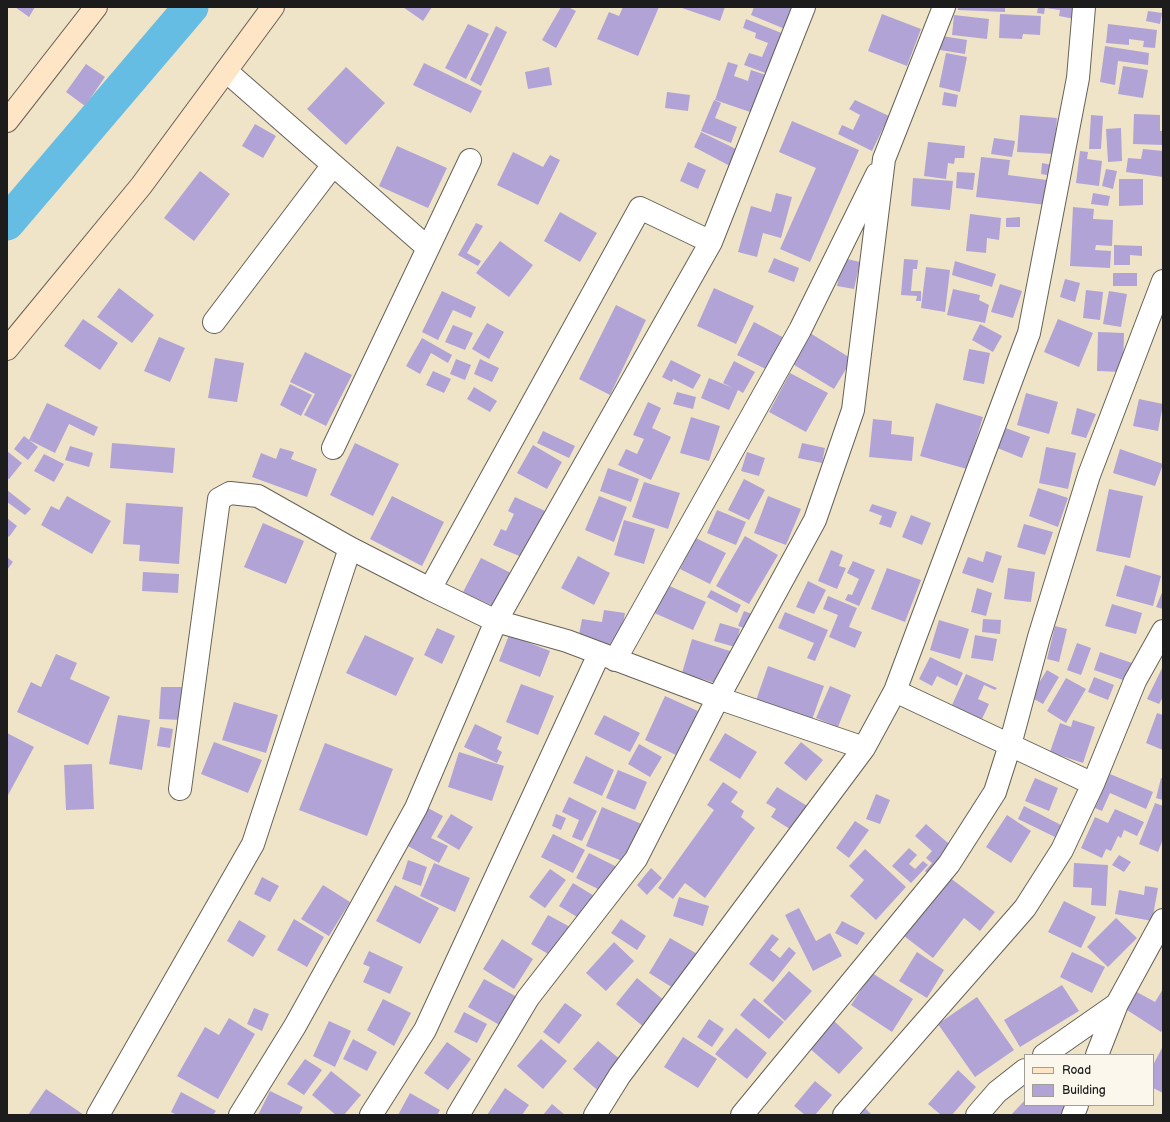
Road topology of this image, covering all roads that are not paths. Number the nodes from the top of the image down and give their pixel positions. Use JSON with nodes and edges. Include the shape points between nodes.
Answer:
{"nodes":[{"id":1,"x":96,"y":7,"type":"edge"},
{"id":2,"x":274,"y":7,"type":"edge"},
{"id":3,"x":804,"y":7,"type":"edge"},
{"id":4,"x":944,"y":7,"type":"edge"},
{"id":5,"x":1084,"y":7,"type":"edge"},
{"id":6,"x":226,"y":71,"type":"junction"},
{"id":7,"x":7,"y":120,"type":"edge"},
{"id":8,"x":884,"y":159,"type":"junction"},
{"id":9,"x":470,"y":160,"type":"dead end"},
{"id":10,"x":333,"y":165,"type":"junction"},
{"id":11,"x":711,"y":242,"type":"junction"},
{"id":12,"x":428,"y":248,"type":"junction"},
{"id":13,"x":1163,"y":281,"type":"edge"},
{"id":14,"x":214,"y":322,"type":"dead end"},
{"id":15,"x":7,"y":349,"type":"edge"},
{"id":16,"x":333,"y":448,"type":"dead end"},
{"id":17,"x":350,"y":548,"type":"junction"},
{"id":18,"x":430,"y":589,"type":"junction"},
{"id":19,"x":496,"y":621,"type":"junction"},
{"id":20,"x":1163,"y":631,"type":"edge"},
{"id":21,"x":607,"y":657,"type":"junction"},
{"id":22,"x":894,"y":691,"type":"junction"},
{"id":23,"x":718,"y":698,"type":"junction"},
{"id":24,"x":1010,"y":745,"type":"junction"},
{"id":25,"x":864,"y":748,"type":"junction"},
{"id":26,"x":1093,"y":784,"type":"junction"},
{"id":27,"x":180,"y":789,"type":"dead end"},
{"id":28,"x":1163,"y":920,"type":"edge"},
{"id":29,"x":1117,"y":1004,"type":"junction"},
{"id":30,"x":1045,"y":1054,"type":"edge"},
{"id":31,"x":1097,"y":1054,"type":"edge"},
{"id":32,"x":1024,"y":1071,"type":"edge"},
{"id":33,"x":98,"y":1115,"type":"edge"},
{"id":34,"x":240,"y":1115,"type":"edge"},
{"id":35,"x":371,"y":1115,"type":"edge"},
{"id":36,"x":458,"y":1115,"type":"edge"},
{"id":37,"x":595,"y":1115,"type":"edge"},
{"id":38,"x":742,"y":1115,"type":"edge"},
{"id":39,"x":844,"y":1115,"type":"edge"},
{"id":40,"x":977,"y":1115,"type":"edge"}],
"edges":[{"from":1,"to":7,"type":"main road"},
{"from":2,"to":6,"type":"main road"},
{"from":3,"to":11,"type":"street"},
{"from":4,"to":8,"type":"street"},
{"from":5,"to":22,"type":"street","via":[[1078,78],[1029,333]]},
{"from":6,"to":10,"type":"street"},
{"from":6,"to":15,"type":"main road","via":[[141,186]]},
{"from":8,"to":21,"type":"street","via":[[800,330]]},
{"from":8,"to":23,"type":"street","via":[[852,410],[815,520]]},
{"from":9,"to":12,"type":"street"},
{"from":10,"to":12,"type":"street"},
{"from":10,"to":14,"type":"street"},
{"from":11,"to":18,"type":"street","via":[[640,208]]},
{"from":11,"to":19,"type":"street"},
{"from":12,"to":16,"type":"street"},
{"from":13,"to":24,"type":"street","via":[[1089,475],[1039,637]]},
{"from":17,"to":18,"type":"street"},
{"from":17,"to":27,"type":"street","via":[[258,496],[230,493],[219,499]]},
{"from":17,"to":33,"type":"street","via":[[253,844]]},
{"from":18,"to":19,"type":"street"},
{"from":19,"to":21,"type":"street"},
{"from":19,"to":34,"type":"street","via":[[416,808],[295,1026]]},
{"from":20,"to":26,"type":"street","via":[[1135,681]]},
{"from":21,"to":23,"type":"street"},
{"from":21,"to":35,"type":"street","via":[[425,1030]]},
{"from":22,"to":24,"type":"street"},
{"from":22,"to":25,"type":"street"},
{"from":23,"to":25,"type":"street"},
{"from":23,"to":36,"type":"street","via":[[636,859],[528,998]]},
{"from":24,"to":26,"type":"street"},
{"from":24,"to":38,"type":"street","via":[[995,792],[949,864]]},
{"from":25,"to":37,"type":"street","via":[[620,1075]]},
{"from":26,"to":39,"type":"street","via":[[1062,850],[1025,908]]},
{"from":28,"to":29,"type":"street"},
{"from":29,"to":30,"type":"street"},
{"from":29,"to":31,"type":"street"},
{"from":32,"to":40,"type":"street","via":[[997,1092]]}]}
